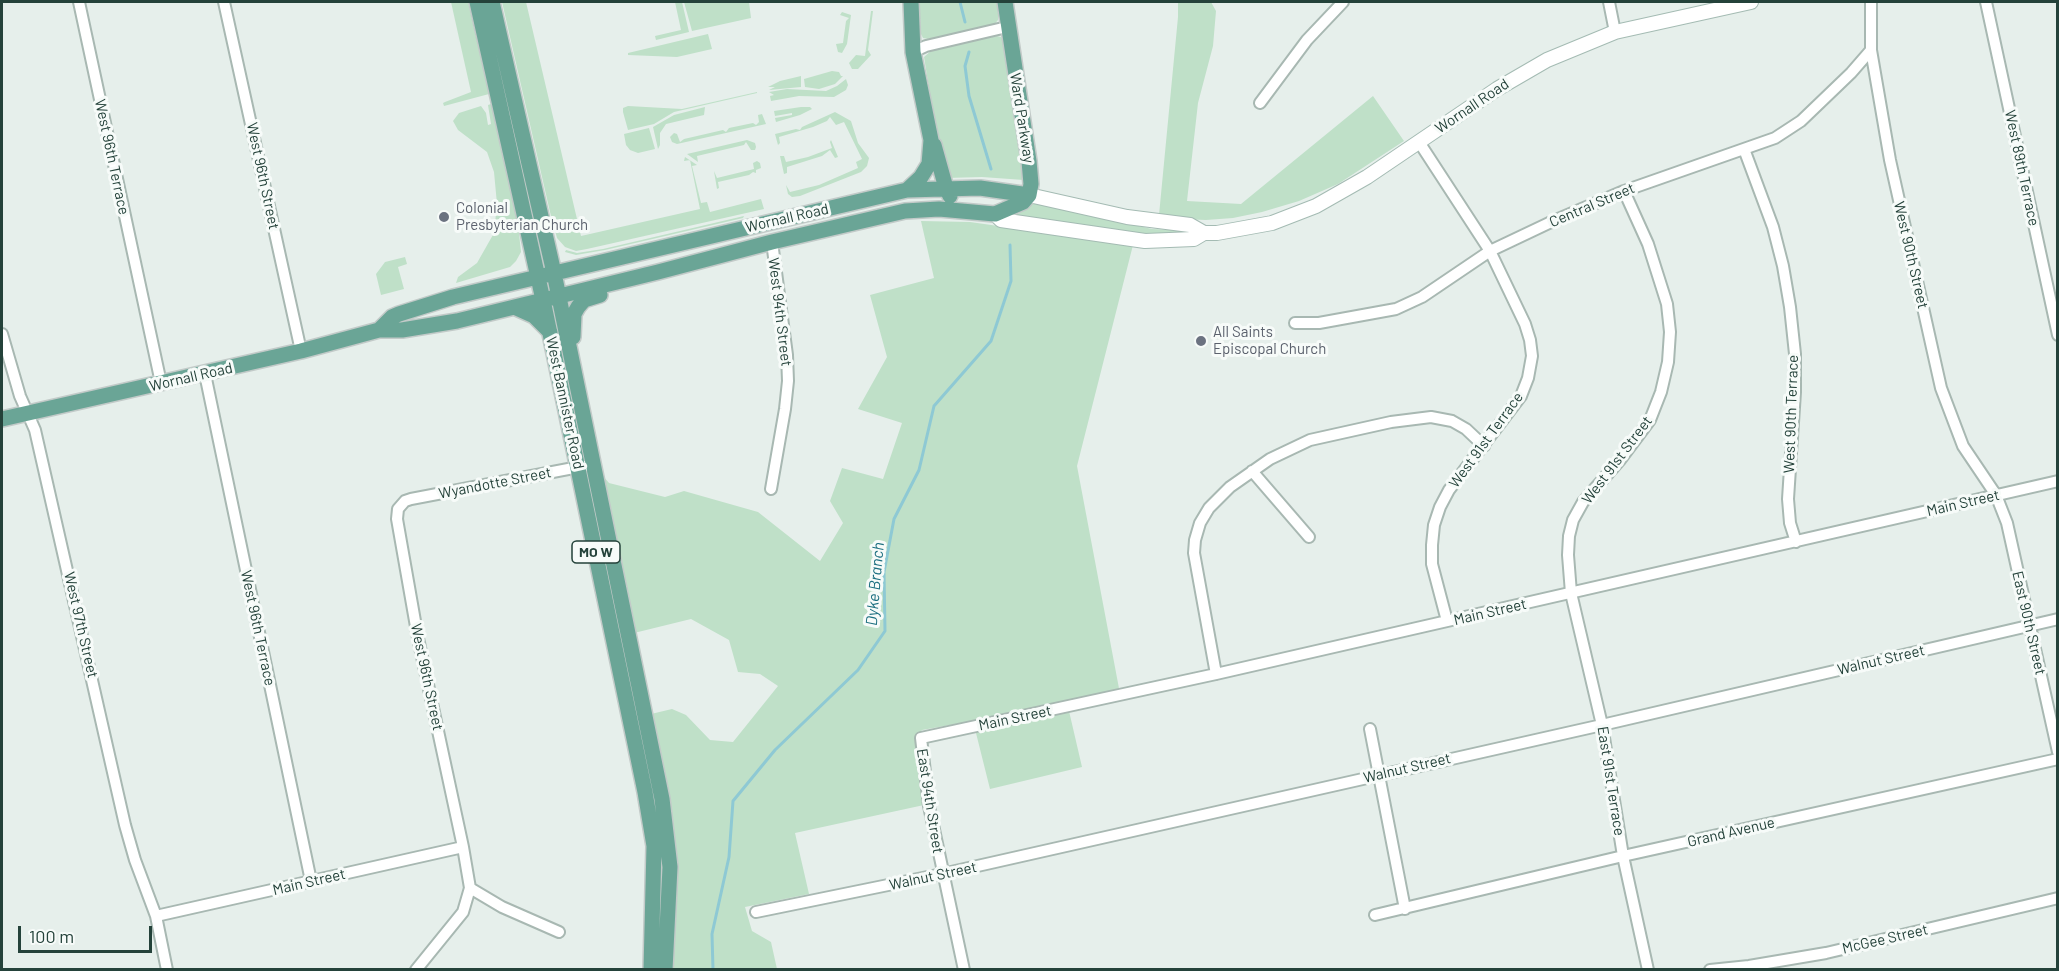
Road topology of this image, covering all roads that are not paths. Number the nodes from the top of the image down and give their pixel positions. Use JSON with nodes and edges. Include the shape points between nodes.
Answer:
{"nodes":[{"id":1,"x":79,"y":2,"type":"edge"},
{"id":2,"x":225,"y":2,"type":"edge"},
{"id":3,"x":477,"y":2,"type":"edge"},
{"id":4,"x":492,"y":2,"type":"edge"},
{"id":5,"x":911,"y":2,"type":"edge"},
{"id":6,"x":1005,"y":2,"type":"edge"},
{"id":7,"x":1343,"y":2,"type":"edge"},
{"id":8,"x":1609,"y":2,"type":"edge"},
{"id":9,"x":1751,"y":2,"type":"edge"},
{"id":10,"x":1871,"y":2,"type":"edge"},
{"id":11,"x":1986,"y":2,"type":"edge"},
{"id":12,"x":1007,"y":27,"type":"junction"},
{"id":13,"x":1615,"y":32,"type":"junction"},
{"id":14,"x":1870,"y":50,"type":"junction"},
{"id":15,"x":913,"y":52,"type":"junction"},
{"id":16,"x":1260,"y":103,"type":"dead end"},
{"id":17,"x":931,"y":140,"type":"junction"},
{"id":18,"x":1419,"y":142,"type":"junction"},
{"id":19,"x":1744,"y":149,"type":"junction"},
{"id":20,"x":946,"y":188,"type":"junction"},
{"id":21,"x":907,"y":190,"type":"junction"},
{"id":22,"x":1624,"y":190,"type":"junction"},
{"id":23,"x":1029,"y":195,"type":"junction"},
{"id":24,"x":962,"y":210,"type":"junction"},
{"id":25,"x":994,"y":214,"type":"junction"},
{"id":26,"x":1204,"y":233,"type":"junction"},
{"id":27,"x":772,"y":242,"type":"junction"},
{"id":28,"x":1490,"y":251,"type":"junction"},
{"id":29,"x":658,"y":272,"type":"junction"},
{"id":30,"x":554,"y":273,"type":"junction"},
{"id":31,"x":538,"y":276,"type":"junction"},
{"id":32,"x":551,"y":298,"type":"junction"},
{"id":33,"x":514,"y":307,"type":"junction"},
{"id":34,"x":1295,"y":323,"type":"dead end"},
{"id":35,"x":379,"y":330,"type":"junction"},
{"id":36,"x":550,"y":332,"type":"junction"},
{"id":37,"x":2,"y":334,"type":"edge"},
{"id":38,"x":2058,"y":335,"type":"edge"},
{"id":39,"x":301,"y":351,"type":"junction"},
{"id":40,"x":574,"y":367,"type":"junction"},
{"id":41,"x":205,"y":374,"type":"junction"},
{"id":42,"x":161,"y":384,"type":"junction"},
{"id":43,"x":27,"y":414,"type":"junction"},
{"id":44,"x":2,"y":418,"type":"edge"},
{"id":45,"x":1484,"y":446,"type":"junction"},
{"id":46,"x":593,"y":464,"type":"junction"},
{"id":47,"x":578,"y":468,"type":"junction"},
{"id":48,"x":1252,"y":471,"type":"junction"},
{"id":49,"x":2058,"y":481,"type":"edge"},
{"id":50,"x":771,"y":489,"type":"dead end"},
{"id":51,"x":1996,"y":495,"type":"junction"},
{"id":52,"x":400,"y":506,"type":"joint"},
{"id":53,"x":1309,"y":537,"type":"dead end"},
{"id":54,"x":1796,"y":542,"type":"junction"},
{"id":55,"x":1571,"y":593,"type":"junction"},
{"id":56,"x":2058,"y":619,"type":"edge"},
{"id":57,"x":1447,"y":621,"type":"junction"},
{"id":58,"x":2030,"y":626,"type":"junction"},
{"id":59,"x":1216,"y":674,"type":"junction"},
{"id":60,"x":1602,"y":725,"type":"junction"},
{"id":61,"x":1370,"y":729,"type":"dead end"},
{"id":62,"x":921,"y":738,"type":"joint"},
{"id":63,"x":2058,"y":752,"type":"edge"},
{"id":64,"x":2058,"y":759,"type":"edge"},
{"id":65,"x":1380,"y":774,"type":"junction"},
{"id":66,"x":463,"y":847,"type":"junction"},
{"id":67,"x":1623,"y":856,"type":"junction"},
{"id":68,"x":942,"y":874,"type":"junction"},
{"id":69,"x":311,"y":881,"type":"junction"},
{"id":70,"x":470,"y":888,"type":"junction"},
{"id":71,"x":2058,"y":898,"type":"edge"},
{"id":72,"x":1405,"y":909,"type":"junction"},
{"id":73,"x":756,"y":912,"type":"dead end"},
{"id":74,"x":1375,"y":915,"type":"dead end"},
{"id":75,"x":156,"y":916,"type":"junction"},
{"id":76,"x":559,"y":932,"type":"dead end"},
{"id":77,"x":168,"y":969,"type":"edge"},
{"id":78,"x":416,"y":969,"type":"edge"},
{"id":79,"x":651,"y":969,"type":"edge"},
{"id":80,"x":665,"y":969,"type":"edge"},
{"id":81,"x":963,"y":969,"type":"edge"},
{"id":82,"x":1648,"y":969,"type":"edge"},
{"id":83,"x":1710,"y":969,"type":"edge"}],
"edges":[{"from":1,"to":42,"type":"street","name":"West 96th Terrace"},
{"from":2,"to":39,"type":"street","name":"West 96th Street"},
{"from":3,"to":31,"type":"main road","name":"West Bannister Road","number":"MO W"},
{"from":4,"to":30,"type":"main road","name":"West Bannister Road","number":"MO W"},
{"from":5,"to":15,"type":"main road"},
{"from":6,"to":12,"type":"main road","name":"Ward Parkway"},
{"from":7,"to":16,"type":"street","via":[[1282,70]]},
{"from":8,"to":13,"type":"street"},
{"from":9,"to":13,"type":"main road","name":"Wornall Road"},
{"from":10,"to":14,"type":"street","name":"West 90th Street"},
{"from":11,"to":38,"type":"street","name":"West 89th Terrace"},
{"from":12,"to":15,"type":"street"},
{"from":12,"to":23,"type":"main road","name":"Ward Parkway","via":[[1029,161]]},
{"from":13,"to":18,"type":"main road","name":"Wornall Road","via":[[1529,69]]},
{"from":14,"to":19,"type":"street","name":"Central Street","via":[[1801,121],[1774,138]]},
{"from":14,"to":51,"type":"street","name":"West 90th Street","via":[[1890,160],[1941,388],[1963,446]]},
{"from":15,"to":17,"type":"main road"},
{"from":17,"to":20,"type":"main road","via":[[937,149]]},
{"from":17,"to":21,"type":"main road","via":[[929,164]]},
{"from":18,"to":26,"type":"main road","name":"Wornall Road","via":[[1358,183],[1295,215],[1272,223]]},
{"from":18,"to":28,"type":"street","name":"West 91st Terrace"},
{"from":19,"to":22,"type":"street","name":"Central Street"},
{"from":19,"to":54,"type":"street","name":"West 90th Terrace","via":[[1773,227],[1790,307],[1795,392],[1788,499]]},
{"from":20,"to":21,"type":"main road","name":"Wornall Road"},
{"from":20,"to":23,"type":"main road","name":"Wornall Road"},
{"from":20,"to":24,"type":"main road"},
{"from":21,"to":30,"type":"main road","name":"Wornall Road"},
{"from":22,"to":28,"type":"street","name":"Central Street"},
{"from":22,"to":55,"type":"street","name":"West 91st Street","via":[[1648,244],[1667,304],[1668,362],[1650,420],[1583,502],[1573,520],[1568,555]]},
{"from":23,"to":25,"type":"main road","via":[[1023,202]]},
{"from":23,"to":26,"type":"main road","name":"Wornall Road","via":[[1127,217],[1190,225]]},
{"from":24,"to":25,"type":"main road","name":"Wornall Road"},
{"from":24,"to":27,"type":"main road","name":"Wornall Road","via":[[922,208]]},
{"from":25,"to":26,"type":"main road","name":"Wornall Road","via":[[1000,220],[1145,241],[1194,239]]},
{"from":27,"to":29,"type":"main road","name":"Wornall Road"},
{"from":27,"to":50,"type":"street","name":"West 94th Street","via":[[788,381]]},
{"from":28,"to":34,"type":"street","name":"Central Street","via":[[1422,297],[1396,309],[1319,323]]},
{"from":28,"to":45,"type":"street","name":"West 91st Terrace","via":[[1525,324],[1532,356],[1521,396]]},
{"from":29,"to":32,"type":"main road","name":"Wornall Road"},
{"from":29,"to":40,"type":"main road","via":[[645,282],[584,300],[574,314]]},
{"from":30,"to":31,"type":"main road","name":"Wornall Road"},
{"from":30,"to":32,"type":"main road","name":"West Bannister Road","number":"MO W"},
{"from":31,"to":32,"type":"main road","name":"West Bannister Road","number":"MO W"},
{"from":31,"to":35,"type":"main road","name":"Wornall Road","via":[[399,314]]},
{"from":32,"to":33,"type":"main road","name":"Wornall Road"},
{"from":32,"to":36,"type":"main road","name":"West Bannister Road","number":"MO W"},
{"from":32,"to":40,"type":"main road","name":"West Bannister Road","number":"MO W"},
{"from":33,"to":35,"type":"main road","name":"Wornall Road","via":[[449,322]]},
{"from":33,"to":36,"type":"main road","via":[[534,316]]},
{"from":35,"to":39,"type":"main road","name":"Wornall Road"},
{"from":36,"to":47,"type":"main road","name":"West Bannister Road","number":"MO W"},
{"from":37,"to":43,"type":"street","name":"West 97th Street"},
{"from":39,"to":41,"type":"main road","name":"Wornall Road"},
{"from":40,"to":46,"type":"main road","name":"West Bannister Road","number":"MO W"},
{"from":41,"to":42,"type":"main road","name":"Wornall Road"},
{"from":41,"to":69,"type":"street","name":"West 96th Terrace"},
{"from":42,"to":43,"type":"main road","name":"Wornall Road"},
{"from":43,"to":44,"type":"main road","name":"Wornall Road"},
{"from":43,"to":75,"type":"street","name":"West 97th Street","via":[[35,430],[125,825]]},
{"from":45,"to":48,"type":"street","via":[[1452,421],[1431,417],[1310,440]]},
{"from":45,"to":57,"type":"street","name":"West 91st Terrace","via":[[1449,490],[1434,525],[1432,564]]},
{"from":46,"to":47,"type":"street","name":"Wyandotte Street"},
{"from":46,"to":80,"type":"main road","name":"West Bannister Road","number":"MO W","via":[[662,799],[670,867]]},
{"from":47,"to":52,"type":"street","name":"Wyandotte Street","via":[[411,499]]},
{"from":47,"to":79,"type":"main road","name":"West Bannister Road","number":"MO W","via":[[654,846]]},
{"from":48,"to":53,"type":"street"},
{"from":48,"to":59,"type":"street","via":[[1209,508],[1200,523],[1195,546]]},
{"from":49,"to":51,"type":"street","name":"Main Street"},
{"from":51,"to":54,"type":"street","name":"Main Street"},
{"from":51,"to":58,"type":"street","name":"East 90th Street","via":[[2007,523]]},
{"from":52,"to":66,"type":"street","name":"West 96th Street","via":[[397,519],[418,638]]},
{"from":54,"to":55,"type":"street","name":"Main Street"},
{"from":55,"to":57,"type":"street","name":"Main Street"},
{"from":55,"to":60,"type":"street","name":"East 91st Terrace"},
{"from":56,"to":58,"type":"street","name":"Walnut Street"},
{"from":57,"to":59,"type":"street","name":"Main Street"},
{"from":58,"to":60,"type":"street","name":"Walnut Street"},
{"from":58,"to":63,"type":"street","name":"East 90th Street"},
{"from":59,"to":62,"type":"street","name":"Main Street"},
{"from":60,"to":65,"type":"street","name":"Walnut Street"},
{"from":60,"to":67,"type":"street","name":"East 91st Terrace"},
{"from":61,"to":65,"type":"street"},
{"from":62,"to":68,"type":"street","name":"East 94th Street"},
{"from":64,"to":67,"type":"street","name":"Grand Avenue"},
{"from":65,"to":68,"type":"street","name":"Walnut Street"},
{"from":65,"to":72,"type":"street"},
{"from":66,"to":69,"type":"street","name":"Main Street"},
{"from":66,"to":70,"type":"street","name":"West 96th Street"},
{"from":67,"to":72,"type":"street","name":"Grand Avenue"},
{"from":67,"to":82,"type":"street","name":"East 91st Terrace"},
{"from":68,"to":73,"type":"street","name":"Walnut Street"},
{"from":68,"to":81,"type":"street","name":"East 94th Street"},
{"from":69,"to":75,"type":"street","name":"Main Street"},
{"from":70,"to":76,"type":"street"},
{"from":70,"to":78,"type":"street","via":[[463,912]]},
{"from":71,"to":83,"type":"street","name":"McGee Street","via":[[1826,953]]},
{"from":72,"to":74,"type":"street","name":"Grand Avenue"},
{"from":75,"to":77,"type":"street","name":"West 97th Street"}]}
